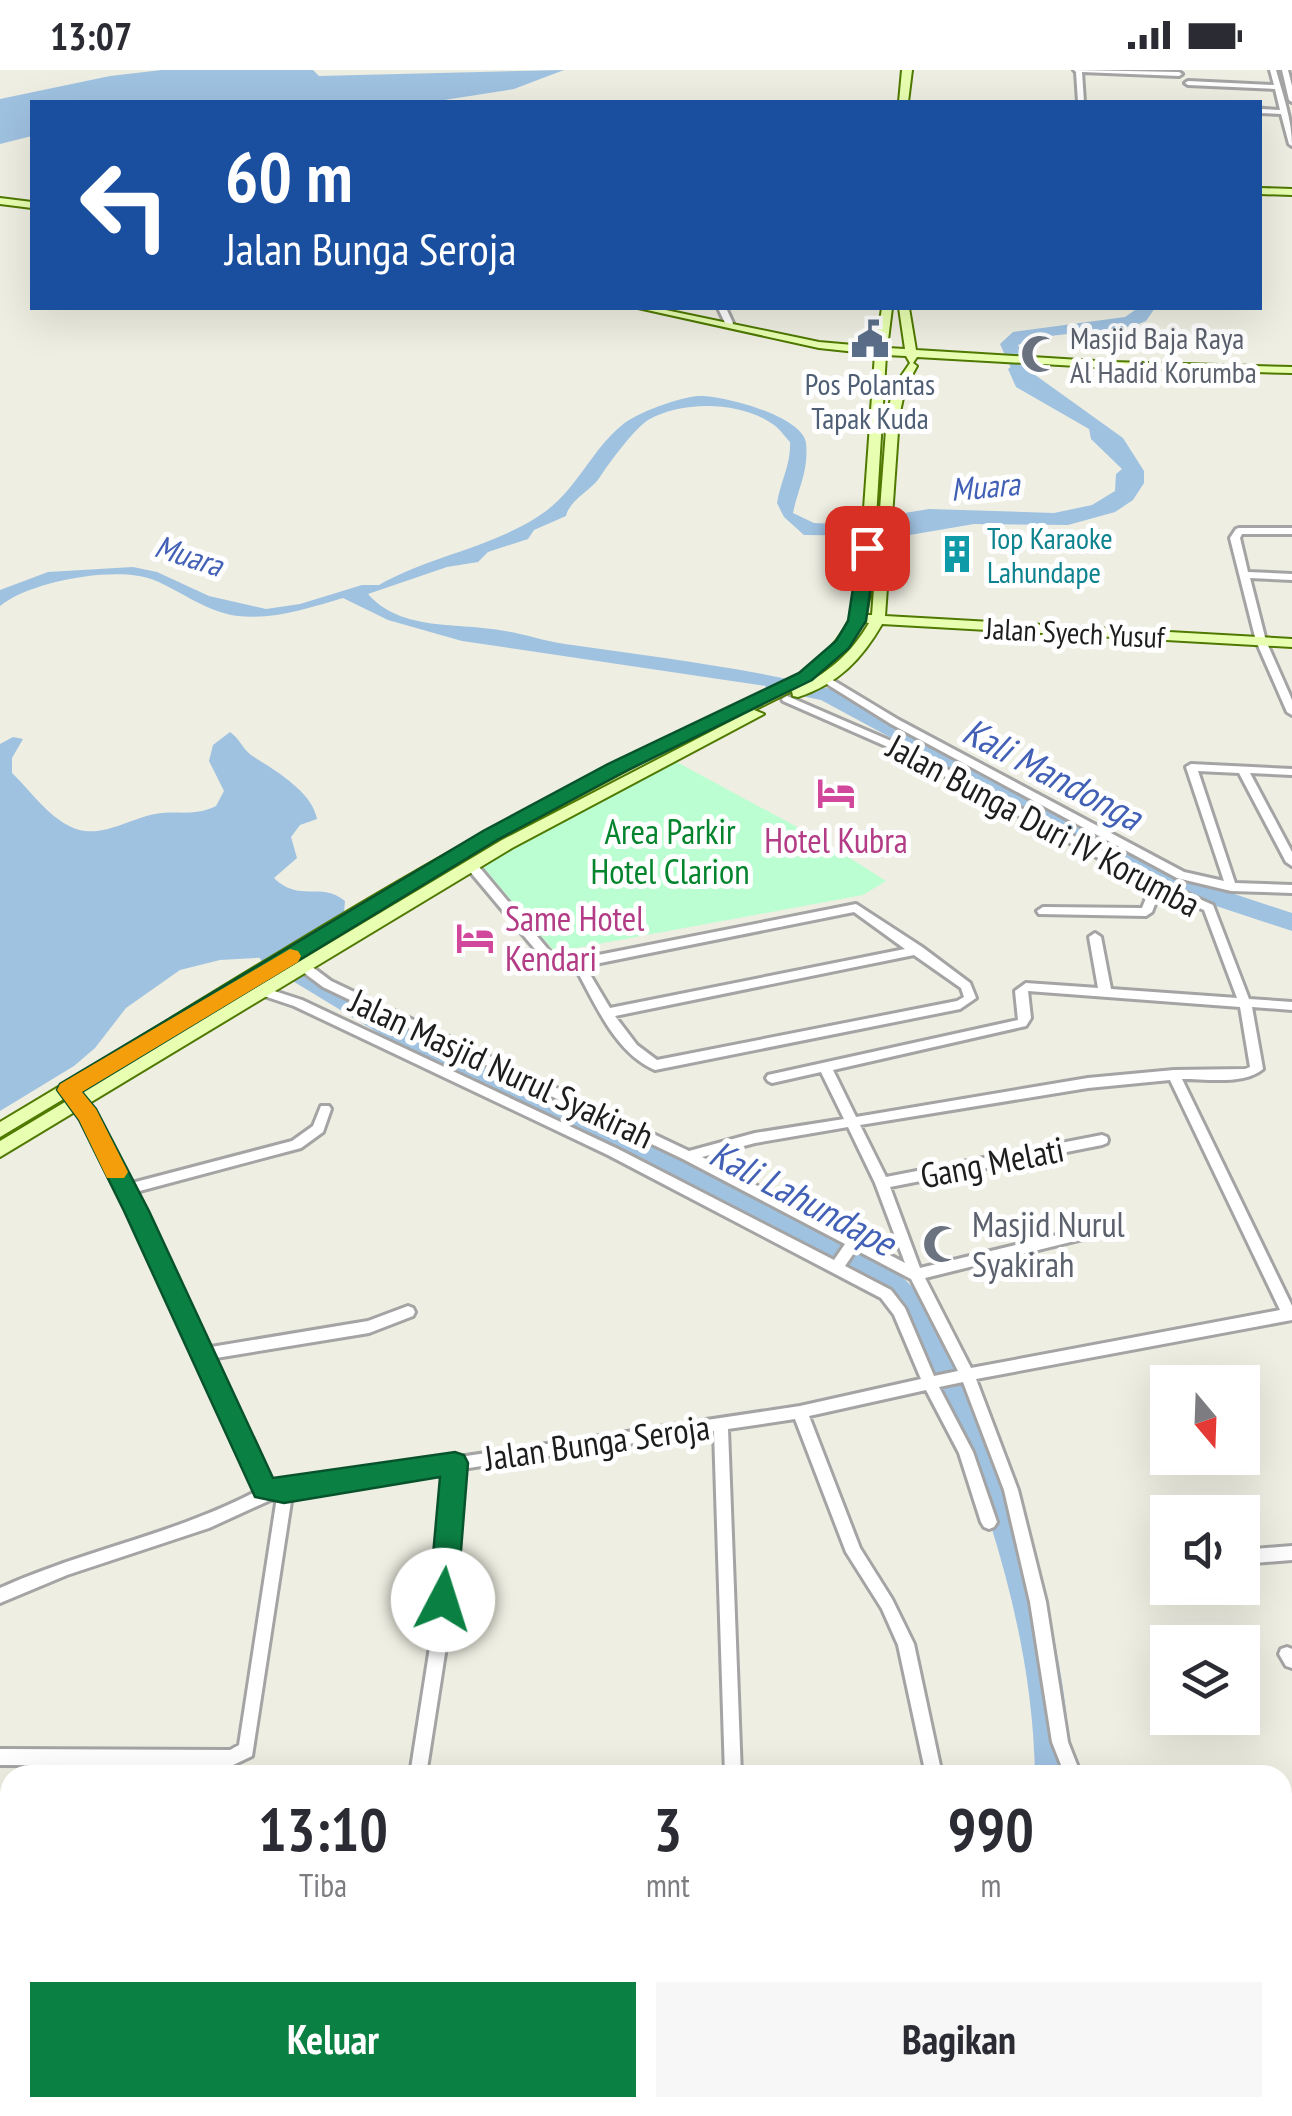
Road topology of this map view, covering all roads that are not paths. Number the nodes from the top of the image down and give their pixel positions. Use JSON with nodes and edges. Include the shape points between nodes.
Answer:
{"nodes":[{"id":1,"x":907,"y":70,"type":"edge"},
{"id":2,"x":918,"y":70,"type":"edge"},
{"id":3,"x":1078,"y":70,"type":"edge"},
{"id":4,"x":1273,"y":70,"type":"edge"},
{"id":5,"x":1285,"y":70,"type":"edge"},
{"id":6,"x":1136,"y":71,"type":"edge"},
{"id":7,"x":1179,"y":72,"type":"edge"},
{"id":8,"x":1278,"y":87,"type":"junction"},
{"id":9,"x":904,"y":100,"type":"edge"},
{"id":10,"x":916,"y":100,"type":"edge"},
{"id":11,"x":1081,"y":100,"type":"edge"},
{"id":12,"x":1292,"y":100,"type":"edge"},
{"id":13,"x":1262,"y":111,"type":"edge"},
{"id":14,"x":1288,"y":114,"type":"edge"},
{"id":15,"x":1292,"y":144,"type":"edge"},
{"id":16,"x":1262,"y":189,"type":"edge"},
{"id":17,"x":1292,"y":190,"type":"edge"},
{"id":18,"x":0,"y":201,"type":"edge"},
{"id":19,"x":30,"y":205,"type":"edge"},
{"id":20,"x":654,"y":310,"type":"edge"},
{"id":21,"x":723,"y":310,"type":"edge"},
{"id":22,"x":886,"y":310,"type":"edge"},
{"id":23,"x":904,"y":310,"type":"edge"},
{"id":24,"x":729,"y":323,"type":"junction"},
{"id":25,"x":879,"y":353,"type":"junction"},
{"id":26,"x":910,"y":355,"type":"junction"},
{"id":27,"x":1292,"y":370,"type":"edge"},
{"id":28,"x":1292,"y":531,"type":"edge"},
{"id":29,"x":1243,"y":575,"type":"junction"},
{"id":30,"x":1292,"y":577,"type":"edge"},
{"id":31,"x":858,"y":618,"type":"junction"},
{"id":32,"x":878,"y":620,"type":"junction"},
{"id":33,"x":1262,"y":641,"type":"junction"},
{"id":34,"x":1292,"y":643,"type":"edge"},
{"id":35,"x":825,"y":680,"type":"junction"},
{"id":36,"x":783,"y":697,"type":"junction"},
{"id":37,"x":1292,"y":712,"type":"edge"},
{"id":38,"x":1244,"y":772,"type":"junction"},
{"id":39,"x":1292,"y":772,"type":"edge"},
{"id":40,"x":1292,"y":862,"type":"edge"},
{"id":41,"x":470,"y":865,"type":"junction"},
{"id":42,"x":1157,"y":885,"type":"junction"},
{"id":43,"x":1231,"y":887,"type":"junction"},
{"id":44,"x":1292,"y":890,"type":"edge"},
{"id":45,"x":1044,"y":910,"type":"dead end"},
{"id":46,"x":1095,"y":937,"type":"dead end"},
{"id":47,"x":918,"y":950,"type":"junction"},
{"id":48,"x":578,"y":963,"type":"junction"},
{"id":49,"x":297,"y":964,"type":"junction"},
{"id":50,"x":265,"y":984,"type":"junction"},
{"id":51,"x":1105,"y":991,"type":"junction"},
{"id":52,"x":1245,"y":1003,"type":"junction"},
{"id":53,"x":1292,"y":1006,"type":"edge"},
{"id":54,"x":607,"y":1013,"type":"junction"},
{"id":55,"x":826,"y":1068,"type":"junction"},
{"id":56,"x":1174,"y":1075,"type":"junction"},
{"id":57,"x":772,"y":1078,"type":"dead end"},
{"id":58,"x":74,"y":1096,"type":"junction"},
{"id":59,"x":324,"y":1109,"type":"dead end"},
{"id":60,"x":852,"y":1122,"type":"junction"},
{"id":61,"x":0,"y":1130,"type":"edge"},
{"id":62,"x":1102,"y":1140,"type":"dead end"},
{"id":63,"x":0,"y":1150,"type":"edge"},
{"id":64,"x":688,"y":1156,"type":"junction"},
{"id":65,"x":882,"y":1183,"type":"junction"},
{"id":66,"x":124,"y":1190,"type":"junction"},
{"id":67,"x":1112,"y":1227,"type":"dead end"},
{"id":68,"x":852,"y":1246,"type":"junction"},
{"id":69,"x":908,"y":1254,"type":"junction"},
{"id":70,"x":894,"y":1265,"type":"junction"},
{"id":71,"x":836,"y":1268,"type":"junction"},
{"id":72,"x":916,"y":1275,"type":"junction"},
{"id":73,"x":408,"y":1312,"type":"dead end"},
{"id":74,"x":1291,"y":1314,"type":"edge"},
{"id":75,"x":200,"y":1354,"type":"junction"},
{"id":76,"x":965,"y":1376,"type":"junction"},
{"id":77,"x":934,"y":1384,"type":"junction"},
{"id":78,"x":800,"y":1412,"type":"junction"},
{"id":79,"x":721,"y":1424,"type":"junction"},
{"id":80,"x":455,"y":1463,"type":"junction"},
{"id":81,"x":277,"y":1492,"type":"junction"},
{"id":82,"x":989,"y":1522,"type":"dead end"},
{"id":83,"x":1292,"y":1553,"type":"edge"},
{"id":84,"x":1260,"y":1556,"type":"edge"},
{"id":85,"x":0,"y":1596,"type":"edge"},
{"id":86,"x":0,"y":1757,"type":"edge"},
{"id":87,"x":420,"y":1765,"type":"edge"},
{"id":88,"x":733,"y":1765,"type":"edge"},
{"id":89,"x":932,"y":1765,"type":"edge"},
{"id":90,"x":1070,"y":1765,"type":"edge"}],
"edges":[{"from":1,"to":9,"type":"main road"},
{"from":2,"to":10,"type":"main road"},
{"from":3,"to":6,"type":"street"},
{"from":3,"to":11,"type":"street"},
{"from":4,"to":8,"type":"street"},
{"from":5,"to":12,"type":"street"},
{"from":6,"to":7,"type":"street"},
{"from":7,"to":8,"type":"street","via":[[1189,86]]},
{"from":8,"to":14,"type":"street"},
{"from":13,"to":14,"type":"street"},
{"from":14,"to":15,"type":"street"},
{"from":16,"to":17,"type":"main road"},
{"from":18,"to":19,"type":"main road"},
{"from":20,"to":24,"type":"main road"},
{"from":21,"to":24,"type":"street"},
{"from":22,"to":25,"type":"main road"},
{"from":23,"to":26,"type":"main road"},
{"from":24,"to":25,"type":"main road"},
{"from":25,"to":26,"type":"main road"},
{"from":25,"to":26,"type":"main road"},
{"from":25,"to":31,"type":"main road"},
{"from":26,"to":27,"type":"main road"},
{"from":26,"to":32,"type":"main road","via":[[898,388]]},
{"from":28,"to":29,"type":"street","via":[[1235,532]]},
{"from":29,"to":30,"type":"street"},
{"from":29,"to":33,"type":"street"},
{"from":31,"to":32,"type":"main road","name":"Jalan Syech Yusuf"},
{"from":31,"to":36,"type":"main road","via":[[843,644]]},
{"from":32,"to":33,"type":"main road","name":"Jalan Syech Yusuf"},
{"from":32,"to":35,"type":"main road","via":[[859,652]]},
{"from":33,"to":34,"type":"main road","name":"Jalan Syech Yusuf"},
{"from":33,"to":37,"type":"street"},
{"from":35,"to":36,"type":"main road"},
{"from":35,"to":43,"type":"street","via":[[1156,862],[1190,879]]},
{"from":36,"to":41,"type":"main road"},
{"from":36,"to":42,"type":"street","name":"Jalan Bunga Duri IV Korumba","via":[[902,749]]},
{"from":36,"to":49,"type":"main road","via":[[546,805]]},
{"from":38,"to":39,"type":"street"},
{"from":38,"to":40,"type":"street"},
{"from":38,"to":43,"type":"street","via":[[1192,767]]},
{"from":41,"to":48,"type":"street","via":[[550,963]]},
{"from":41,"to":49,"type":"main road"},
{"from":42,"to":45,"type":"street","via":[[1146,912]]},
{"from":42,"to":52,"type":"street","name":"Jalan Bunga Duri IV Korumba","via":[[1213,912]]},
{"from":43,"to":44,"type":"street"},
{"from":46,"to":51,"type":"street"},
{"from":47,"to":48,"type":"street","via":[[852,908]]},
{"from":47,"to":54,"type":"street"},
{"from":47,"to":54,"type":"street","via":[[966,986],[969,1000],[655,1064]]},
{"from":48,"to":54,"type":"street"},
{"from":49,"to":50,"type":"main road"},
{"from":49,"to":64,"type":"street","name":"Jalan Masjid Nurul Syakirah"},
{"from":50,"to":58,"type":"main road"},
{"from":50,"to":71,"type":"street"},
{"from":51,"to":52,"type":"street"},
{"from":51,"to":55,"type":"street","via":[[1024,987],[1022,1023]]},
{"from":52,"to":53,"type":"street"},
{"from":52,"to":56,"type":"street","name":"Jalan Bunga Duri IV Korumba","via":[[1256,1072]]},
{"from":55,"to":57,"type":"street"},
{"from":55,"to":60,"type":"street"},
{"from":56,"to":60,"type":"street"},
{"from":56,"to":74,"type":"street"},
{"from":58,"to":61,"type":"main road"},
{"from":58,"to":63,"type":"main road"},
{"from":58,"to":66,"type":"street"},
{"from":59,"to":66,"type":"street","via":[[319,1130],[279,1152]]},
{"from":60,"to":64,"type":"street"},
{"from":60,"to":65,"type":"street"},
{"from":62,"to":65,"type":"street","name":"Gang Melati"},
{"from":64,"to":68,"type":"street","name":"Jalan Masjid Nurul Syakirah"},
{"from":65,"to":69,"type":"street"},
{"from":66,"to":75,"type":"street"},
{"from":67,"to":72,"type":"street"},
{"from":68,"to":70,"type":"street","name":"Jalan Masjid Nurul Syakirah"},
{"from":68,"to":71,"type":"street"},
{"from":69,"to":70,"type":"street"},
{"from":69,"to":72,"type":"street"},
{"from":70,"to":72,"type":"street","name":"Jalan Masjid Nurul Syakirah"},
{"from":71,"to":77,"type":"street","via":[[892,1300]]},
{"from":72,"to":76,"type":"street"},
{"from":73,"to":75,"type":"street","via":[[369,1326]]},
{"from":74,"to":76,"type":"street","name":"Jalan Bunga Seroja"},
{"from":75,"to":81,"type":"street","via":[[261,1485]]},
{"from":76,"to":77,"type":"street","name":"Jalan Bunga Seroja"},
{"from":76,"to":90,"type":"street","via":[[1011,1490]]},
{"from":77,"to":78,"type":"street","name":"Jalan Bunga Seroja"},
{"from":77,"to":82,"type":"street"},
{"from":78,"to":79,"type":"street","name":"Jalan Bunga Seroja"},
{"from":78,"to":89,"type":"street","via":[[854,1552],[906,1644]]},
{"from":79,"to":80,"type":"street","name":"Jalan Bunga Seroja"},
{"from":79,"to":88,"type":"street"},
{"from":80,"to":81,"type":"street","name":"Jalan Bunga Seroja"},
{"from":80,"to":87,"type":"street","via":[[440,1634]]},
{"from":81,"to":85,"type":"street","via":[[229,1516],[57,1570]]},
{"from":81,"to":86,"type":"street","via":[[273,1590],[246,1750],[230,1758]]},
{"from":83,"to":84,"type":"street"}]}
